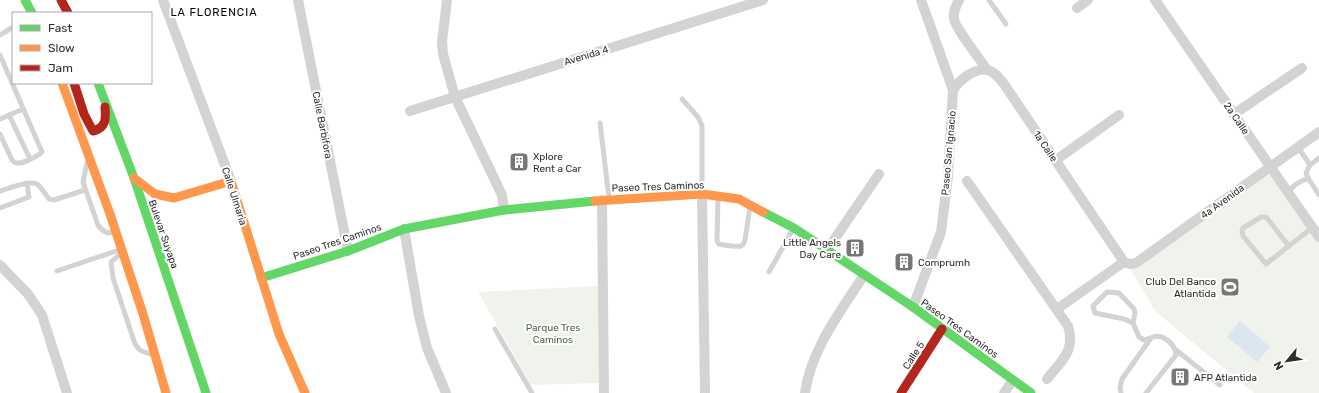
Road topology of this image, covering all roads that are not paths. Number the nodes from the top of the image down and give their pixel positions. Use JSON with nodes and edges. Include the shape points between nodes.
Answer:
{"nodes":[{"id":1,"x":25,"y":0,"type":"edge"},
{"id":2,"x":61,"y":0,"type":"edge"},
{"id":3,"x":163,"y":0,"type":"edge"},
{"id":4,"x":298,"y":0,"type":"edge"},
{"id":5,"x":448,"y":0,"type":"edge"},
{"id":6,"x":763,"y":0,"type":"edge"},
{"id":7,"x":922,"y":0,"type":"edge"},
{"id":8,"x":959,"y":0,"type":"edge"},
{"id":9,"x":989,"y":0,"type":"edge"},
{"id":10,"x":1088,"y":0,"type":"edge"},
{"id":11,"x":1158,"y":1,"type":"edge"},
{"id":12,"x":1077,"y":8,"type":"dead end"},
{"id":13,"x":31,"y":12,"type":"edge"},
{"id":14,"x":67,"y":12,"type":"edge"},
{"id":15,"x":1006,"y":24,"type":"dead end"},
{"id":16,"x":12,"y":28,"type":"edge"},
{"id":17,"x":0,"y":35,"type":"edge"},
{"id":18,"x":0,"y":55,"type":"edge"},
{"id":19,"x":1302,"y":68,"type":"dead end"},
{"id":20,"x":988,"y":70,"type":"junction"},
{"id":21,"x":12,"y":83,"type":"edge"},
{"id":22,"x":12,"y":84,"type":"edge"},
{"id":23,"x":62,"y":84,"type":"edge"},
{"id":24,"x":74,"y":84,"type":"edge"},
{"id":25,"x":98,"y":84,"type":"edge"},
{"id":26,"x":953,"y":90,"type":"junction"},
{"id":27,"x":455,"y":97,"type":"junction"},
{"id":28,"x":104,"y":98,"type":"junction"},
{"id":29,"x":682,"y":99,"type":"dead end"},
{"id":30,"x":23,"y":109,"type":"junction"},
{"id":31,"x":410,"y":111,"type":"dead end"},
{"id":32,"x":1234,"y":114,"type":"junction"},
{"id":33,"x":9,"y":115,"type":"junction"},
{"id":34,"x":1119,"y":115,"type":"dead end"},
{"id":35,"x":0,"y":119,"type":"edge"},
{"id":36,"x":600,"y":123,"type":"dead end"},
{"id":37,"x":1319,"y":132,"type":"edge"},
{"id":38,"x":0,"y":134,"type":"edge"},
{"id":39,"x":1298,"y":146,"type":"junction"},
{"id":40,"x":88,"y":152,"type":"junction"},
{"id":41,"x":1319,"y":158,"type":"edge"},
{"id":42,"x":30,"y":159,"type":"junction"},
{"id":43,"x":1056,"y":160,"type":"junction"},
{"id":44,"x":1310,"y":165,"type":"junction"},
{"id":45,"x":129,"y":166,"type":"junction"},
{"id":46,"x":1270,"y":166,"type":"junction"},
{"id":47,"x":880,"y":174,"type":"dead end"},
{"id":48,"x":134,"y":178,"type":"junction"},
{"id":49,"x":1308,"y":178,"type":"junction"},
{"id":50,"x":231,"y":181,"type":"junction"},
{"id":51,"x":967,"y":181,"type":"dead end"},
{"id":52,"x":27,"y":183,"type":"junction"},
{"id":53,"x":85,"y":190,"type":"junction"},
{"id":54,"x":0,"y":191,"type":"edge"},
{"id":55,"x":1288,"y":192,"type":"junction"},
{"id":56,"x":702,"y":194,"type":"junction"},
{"id":57,"x":1319,"y":195,"type":"edge"},
{"id":58,"x":718,"y":196,"type":"junction"},
{"id":59,"x":606,"y":200,"type":"junction"},
{"id":60,"x":750,"y":205,"type":"junction"},
{"id":61,"x":0,"y":208,"type":"edge"},
{"id":62,"x":504,"y":210,"type":"junction"},
{"id":63,"x":1313,"y":227,"type":"junction"},
{"id":64,"x":794,"y":228,"type":"junction"},
{"id":65,"x":404,"y":229,"type":"junction"},
{"id":66,"x":116,"y":233,"type":"junction"},
{"id":67,"x":1319,"y":237,"type":"edge"},
{"id":68,"x":1288,"y":245,"type":"junction"},
{"id":69,"x":827,"y":250,"type":"junction"},
{"id":70,"x":122,"y":251,"type":"junction"},
{"id":71,"x":348,"y":251,"type":"junction"},
{"id":72,"x":1124,"y":262,"type":"junction"},
{"id":73,"x":0,"y":265,"type":"edge"},
{"id":74,"x":57,"y":271,"type":"dead end"},
{"id":75,"x":769,"y":272,"type":"dead end"},
{"id":76,"x":864,"y":275,"type":"junction"},
{"id":77,"x":261,"y":278,"type":"junction"},
{"id":78,"x":913,"y":307,"type":"junction"},
{"id":79,"x":1057,"y":309,"type":"junction"},
{"id":80,"x":1133,"y":324,"type":"junction"},
{"id":81,"x":495,"y":329,"type":"dead end"},
{"id":82,"x":942,"y":329,"type":"junction"},
{"id":83,"x":1151,"y":338,"type":"junction"},
{"id":84,"x":1176,"y":350,"type":"junction"},
{"id":85,"x":154,"y":354,"type":"junction"},
{"id":86,"x":196,"y":362,"type":"junction"},
{"id":87,"x":158,"y":367,"type":"junction"},
{"id":88,"x":1047,"y":379,"type":"dead end"},
{"id":89,"x":1013,"y":380,"type":"junction"},
{"id":90,"x":1220,"y":385,"type":"dead end"},
{"id":91,"x":67,"y":393,"type":"edge"},
{"id":92,"x":157,"y":393,"type":"edge"},
{"id":93,"x":166,"y":393,"type":"edge"},
{"id":94,"x":202,"y":393,"type":"edge"},
{"id":95,"x":206,"y":393,"type":"edge"},
{"id":96,"x":305,"y":393,"type":"edge"},
{"id":97,"x":446,"y":393,"type":"edge"},
{"id":98,"x":532,"y":393,"type":"edge"},
{"id":99,"x":604,"y":393,"type":"edge"},
{"id":100,"x":705,"y":393,"type":"edge"},
{"id":101,"x":805,"y":393,"type":"edge"},
{"id":102,"x":901,"y":393,"type":"edge"},
{"id":103,"x":1004,"y":393,"type":"edge"},
{"id":104,"x":1031,"y":393,"type":"edge"},
{"id":105,"x":1121,"y":393,"type":"edge"},
{"id":106,"x":1146,"y":393,"type":"edge"}],
"edges":[{"from":1,"to":13,"type":"street"},
{"from":2,"to":14,"type":"street"},
{"from":3,"to":50,"type":"street","name":"Calle Ulmaria"},
{"from":4,"to":71,"type":"street","name":"Calle Barbifora"},
{"from":5,"to":27,"type":"street","via":[[442,42]]},
{"from":6,"to":27,"type":"street","name":"Avenida 4"},
{"from":7,"to":26,"type":"street","name":"Paseo San Ignacio"},
{"from":8,"to":20,"type":"street","name":"1a Calle","via":[[953,19]]},
{"from":9,"to":15,"type":"lane"},
{"from":10,"to":12,"type":"street"},
{"from":11,"to":32,"type":"street","name":"2a Calle"},
{"from":16,"to":17,"type":"lane"},
{"from":18,"to":21,"type":"lane"},
{"from":19,"to":32,"type":"street"},
{"from":20,"to":26,"type":"street","via":[[967,75]]},
{"from":20,"to":43,"type":"street","name":"1a Calle","via":[[1004,84]]},
{"from":22,"to":30,"type":"lane"},
{"from":23,"to":40,"type":"street"},
{"from":24,"to":28,"type":"street","via":[[82,110],[93,131],[99,130],[106,121]]},
{"from":25,"to":28,"type":"street","name":"Bulevar Suyapa"},
{"from":26,"to":78,"type":"street","name":"Paseo San Ignacio","via":[[948,176],[941,232]]},
{"from":27,"to":31,"type":"street","name":"Avenida 4"},
{"from":27,"to":62,"type":"street","via":[[502,195]]},
{"from":28,"to":45,"type":"street","name":"Bulevar Suyapa"},
{"from":29,"to":56,"type":"lane","via":[[698,117],[702,126]]},
{"from":30,"to":33,"type":"lane"},
{"from":30,"to":42,"type":"lane","via":[[42,152]]},
{"from":32,"to":46,"type":"street","name":"2a Calle"},
{"from":33,"to":35,"type":"lane"},
{"from":33,"to":42,"type":"lane"},
{"from":34,"to":43,"type":"street"},
{"from":36,"to":59,"type":"lane"},
{"from":37,"to":39,"type":"street","name":"4a Avenida"},
{"from":38,"to":42,"type":"lane","via":[[15,163]]},
{"from":39,"to":44,"type":"lane"},
{"from":39,"to":46,"type":"street","name":"4a Avenida"},
{"from":40,"to":45,"type":"street","via":[[93,141],[106,138],[118,148]]},
{"from":40,"to":53,"type":"lane","via":[[82,182]]},
{"from":40,"to":66,"type":"street"},
{"from":41,"to":44,"type":"lane"},
{"from":43,"to":72,"type":"street","name":"1a Calle"},
{"from":44,"to":49,"type":"lane","via":[[1306,173]]},
{"from":45,"to":48,"type":"street","name":"Bulevar Suyapa"},
{"from":46,"to":55,"type":"street","name":"2a Calle"},
{"from":46,"to":72,"type":"street","name":"4a Avenida","via":[[1136,263]]},
{"from":47,"to":69,"type":"street"},
{"from":48,"to":50,"type":"street","via":[[155,194],[174,198]]},
{"from":48,"to":86,"type":"street","name":"Bulevar Suyapa"},
{"from":49,"to":55,"type":"lane"},
{"from":49,"to":57,"type":"lane"},
{"from":50,"to":77,"type":"street","name":"Calle Ulmaria"},
{"from":51,"to":79,"type":"street"},
{"from":52,"to":53,"type":"lane","via":[[36,183],[49,199],[54,200]]},
{"from":52,"to":54,"type":"lane"},
{"from":52,"to":61,"type":"lane","via":[[29,197]]},
{"from":53,"to":66,"type":"lane","via":[[98,226],[106,233]]},
{"from":55,"to":63,"type":"street","name":"2a Calle"},
{"from":56,"to":58,"type":"street","name":"Paseo Tres Caminos"},
{"from":56,"to":59,"type":"street","name":"Paseo Tres Caminos"},
{"from":56,"to":100,"type":"street"},
{"from":58,"to":60,"type":"street","name":"Paseo Tres Caminos","via":[[739,199]]},
{"from":58,"to":60,"type":"lane","via":[[717,241],[722,245],[743,244]]},
{"from":59,"to":62,"type":"street","name":"Paseo Tres Caminos"},
{"from":59,"to":99,"type":"street"},
{"from":60,"to":64,"type":"street","name":"Paseo Tres Caminos"},
{"from":62,"to":65,"type":"street","name":"Paseo Tres Caminos"},
{"from":63,"to":67,"type":"street","name":"2a Calle"},
{"from":63,"to":68,"type":"lane"},
{"from":64,"to":69,"type":"street","name":"Paseo Tres Caminos"},
{"from":64,"to":75,"type":"lane"},
{"from":65,"to":71,"type":"street","name":"Paseo Tres Caminos"},
{"from":65,"to":97,"type":"street","via":[[418,316],[427,348]]},
{"from":66,"to":70,"type":"street"},
{"from":68,"to":68,"type":"lane","via":[[1265,217],[1243,228],[1242,236],[1264,264]]},
{"from":69,"to":76,"type":"street","name":"Paseo Tres Caminos"},
{"from":70,"to":74,"type":"lane"},
{"from":70,"to":85,"type":"street"},
{"from":70,"to":85,"type":"lane","via":[[111,262],[113,278],[137,348]]},
{"from":71,"to":77,"type":"street","name":"Paseo Tres Caminos"},
{"from":72,"to":79,"type":"street"},
{"from":73,"to":91,"type":"street","via":[[28,294],[42,315]]},
{"from":76,"to":78,"type":"street","name":"Paseo Tres Caminos"},
{"from":76,"to":101,"type":"street","via":[[819,349]]},
{"from":77,"to":96,"type":"street","name":"Calle Ulmaria","via":[[279,334]]},
{"from":78,"to":82,"type":"street","name":"Paseo Tres Caminos"},
{"from":79,"to":88,"type":"street","via":[[1068,326],[1071,341],[1067,353]]},
{"from":80,"to":80,"type":"lane","via":[[1134,309],[1120,293],[1108,292],[1093,306],[1095,313],[1124,319]]},
{"from":80,"to":83,"type":"lane","via":[[1139,337],[1144,340]]},
{"from":81,"to":98,"type":"lane"},
{"from":82,"to":89,"type":"street","name":"Paseo Tres Caminos"},
{"from":82,"to":102,"type":"street","name":"Calle 5"},
{"from":83,"to":84,"type":"lane","via":[[1159,336]]},
{"from":83,"to":105,"type":"lane","via":[[1122,379]]},
{"from":84,"to":90,"type":"lane"},
{"from":84,"to":106,"type":"lane","via":[[1176,355]]},
{"from":85,"to":87,"type":"street"},
{"from":86,"to":94,"type":"lane"},
{"from":86,"to":95,"type":"street","name":"Bulevar Suyapa"},
{"from":87,"to":92,"type":"street"},
{"from":87,"to":93,"type":"street"},
{"from":89,"to":103,"type":"street"},
{"from":89,"to":104,"type":"street","name":"Paseo Tres Caminos"}]}
